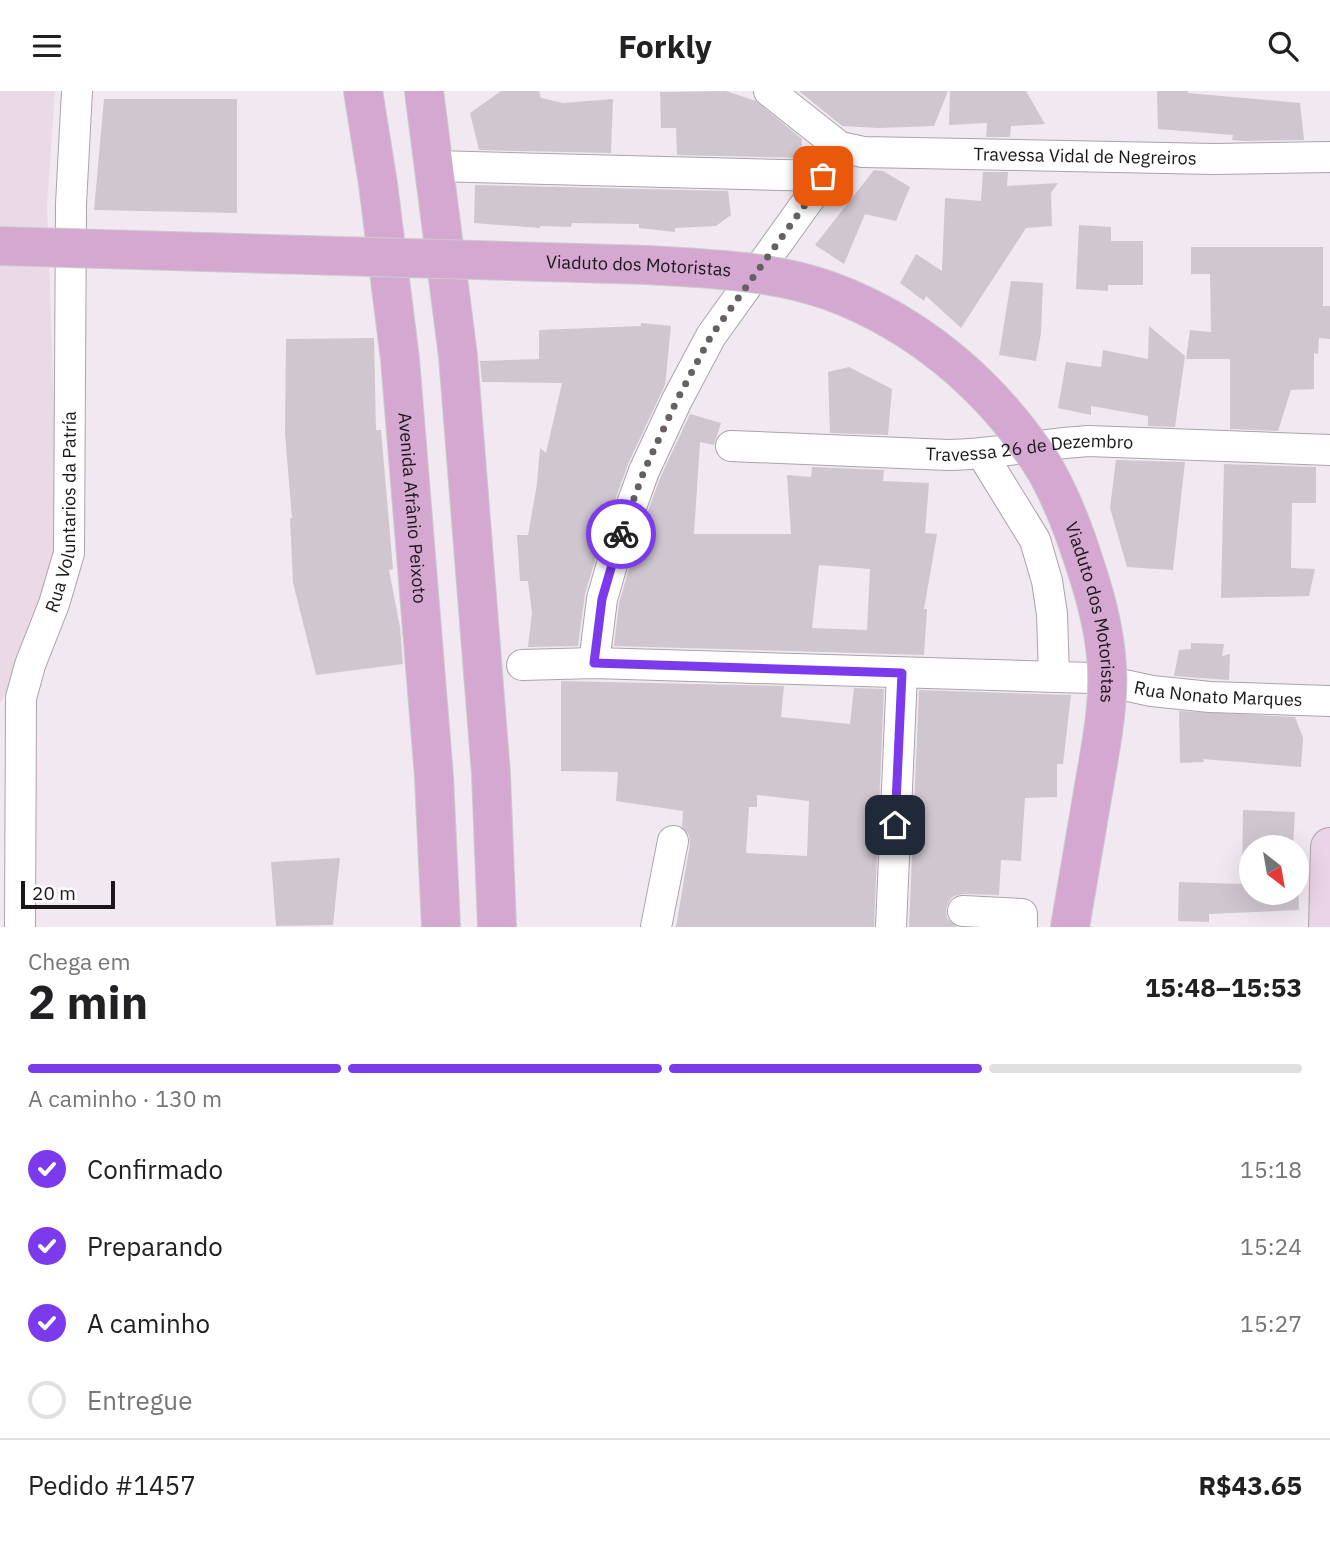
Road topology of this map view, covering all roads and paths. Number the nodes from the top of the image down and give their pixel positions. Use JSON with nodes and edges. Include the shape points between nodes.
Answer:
{"nodes":[{"id":1,"x":77,"y":91,"type":"edge"},
{"id":2,"x":363,"y":91,"type":"edge"},
{"id":3,"x":424,"y":91,"type":"edge"},
{"id":4,"x":769,"y":91,"type":"edge"},
{"id":5,"x":840,"y":147,"type":"junction"},
{"id":6,"x":1330,"y":157,"type":"edge"},
{"id":7,"x":433,"y":166,"type":"junction"},
{"id":8,"x":823,"y":176,"type":"junction"},
{"id":9,"x":0,"y":246,"type":"edge"},
{"id":10,"x":731,"y":446,"type":"dead end"},
{"id":11,"x":1330,"y":450,"type":"edge"},
{"id":12,"x":982,"y":454,"type":"junction"},
{"id":13,"x":594,"y":663,"type":"junction"},
{"id":14,"x":522,"y":665,"type":"dead end"},
{"id":15,"x":902,"y":673,"type":"junction"},
{"id":16,"x":1054,"y":677,"type":"junction"},
{"id":17,"x":1330,"y":701,"type":"edge"},
{"id":18,"x":673,"y":841,"type":"dead end"},
{"id":19,"x":1330,"y":847,"type":"edge"},
{"id":20,"x":963,"y":911,"type":"dead end"},
{"id":21,"x":1075,"y":915,"type":"edge"},
{"id":22,"x":499,"y":921,"type":"edge"},
{"id":23,"x":1022,"y":921,"type":"edge"},
{"id":24,"x":20,"y":927,"type":"edge"},
{"id":25,"x":441,"y":927,"type":"edge"},
{"id":26,"x":656,"y":927,"type":"edge"},
{"id":27,"x":891,"y":927,"type":"edge"},
{"id":28,"x":1328,"y":927,"type":"edge"}],
"edges":[{"from":1,"to":24,"type":"street","name":"Rua Voluntarios da Patría","via":[[71,204],[69,553],[21,698]]},
{"from":2,"to":25,"type":"main road","name":"Avenida Afrânio Peixoto","via":[[400,359],[435,776]]},
{"from":3,"to":7,"type":"main road"},
{"from":4,"to":5,"type":"street"},
{"from":5,"to":6,"type":"street","name":"Travessa Vidal de Negreiros","via":[[876,152],[1214,159]]},
{"from":5,"to":8,"type":"street"},
{"from":7,"to":8,"type":"street"},
{"from":7,"to":22,"type":"main road","via":[[458,356]]},
{"from":8,"to":13,"type":"street","via":[[711,336],[666,423],[619,540],[602,599]]},
{"from":9,"to":21,"type":"main road","name":"Viaduto dos Motoristas","bridge":true,"via":[[715,269],[778,276],[830,291],[890,318],[949,358],[1002,409],[1042,463],[1074,532],[1094,592],[1107,656],[1105,720]]},
{"from":10,"to":12,"type":"street","name":"Travessa 26 de Dezembro"},
{"from":11,"to":12,"type":"street","name":"Travessa 26 de Dezembro","via":[[1088,441]]},
{"from":12,"to":16,"type":"street","via":[[1035,540],[1052,614]]},
{"from":13,"to":14,"type":"street","name":"Rua Nonato Marques"},
{"from":13,"to":15,"type":"street","name":"Rua Nonato Marques"},
{"from":15,"to":16,"type":"street","name":"Rua Nonato Marques"},
{"from":15,"to":27,"type":"street"},
{"from":16,"to":17,"type":"street","name":"Rua Nonato Marques","via":[[1091,678],[1210,697]]},
{"from":18,"to":26,"type":"street"},
{"from":19,"to":28,"type":"main road"},
{"from":20,"to":23,"type":"street"}]}
